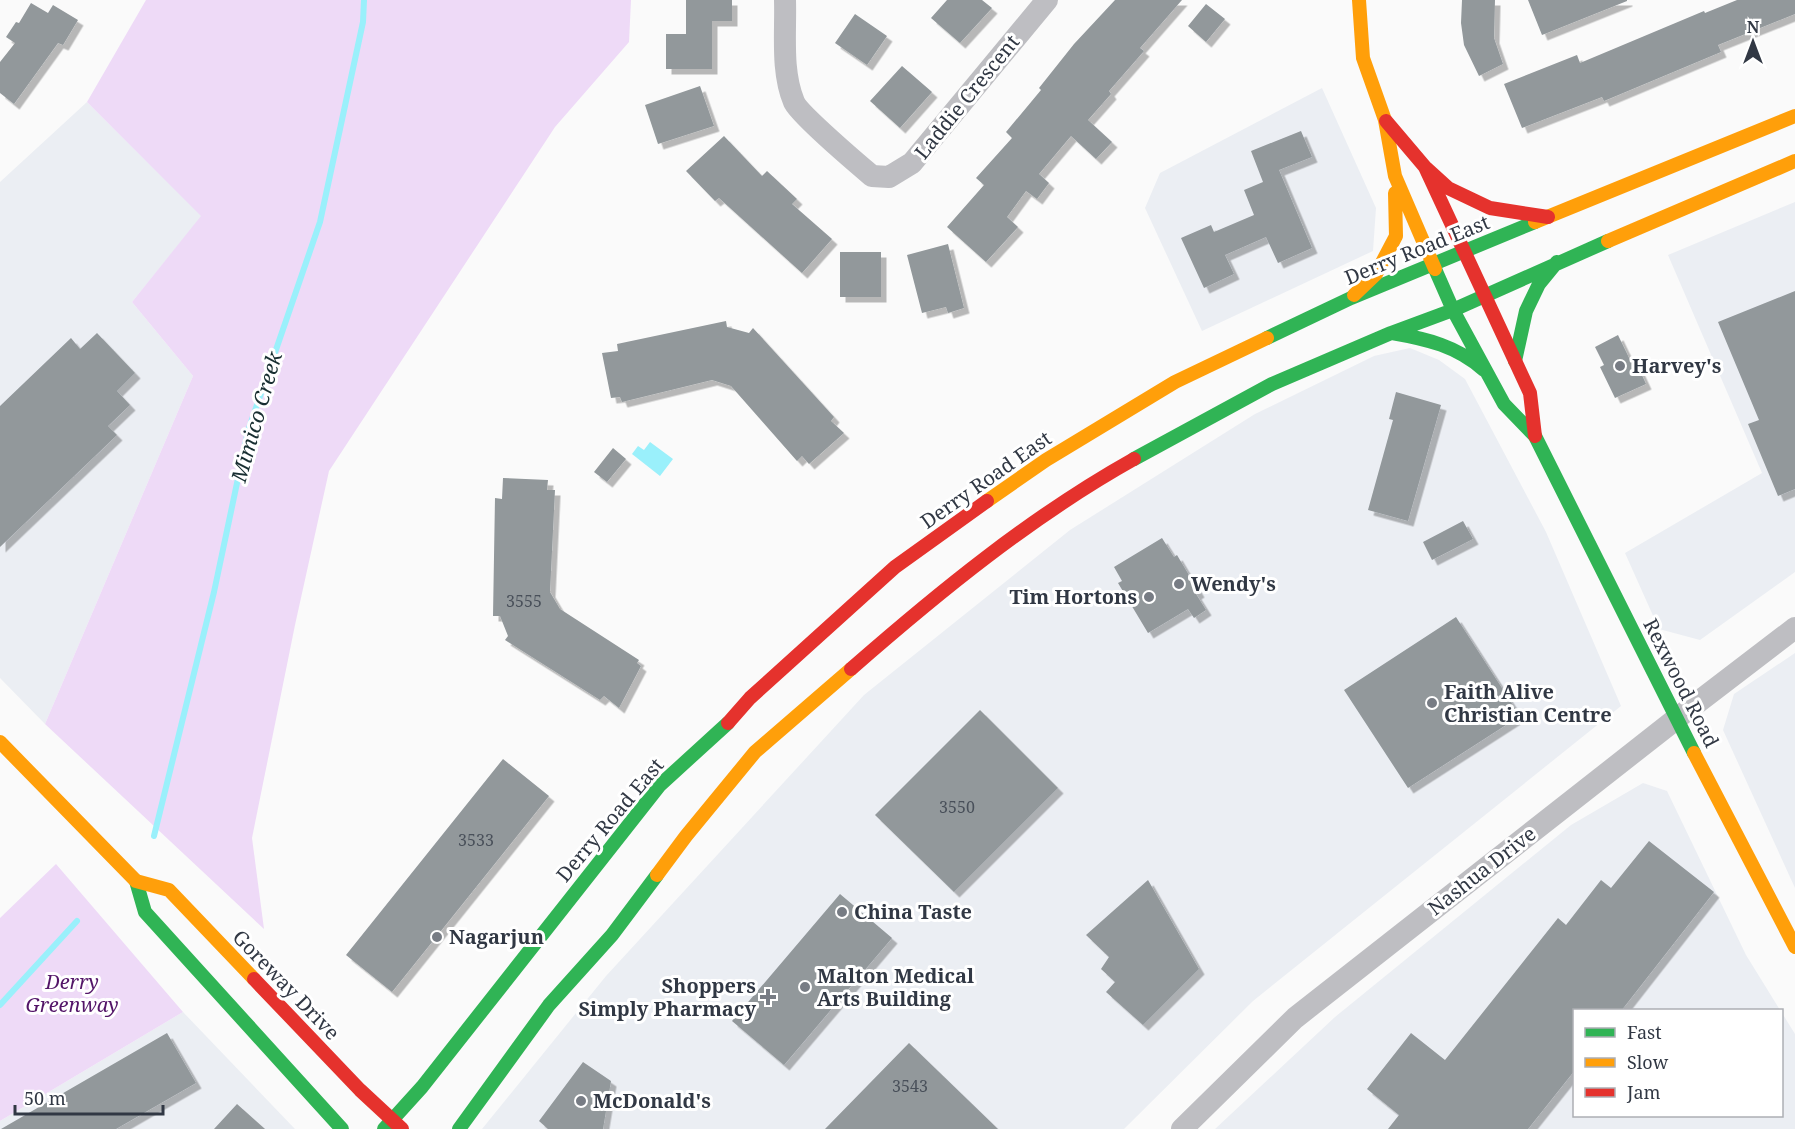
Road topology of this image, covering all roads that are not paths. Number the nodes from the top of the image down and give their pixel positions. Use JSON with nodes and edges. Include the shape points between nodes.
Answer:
{"nodes":[{"id":1,"x":785,"y":0,"type":"edge"},
{"id":2,"x":1047,"y":0,"type":"edge"},
{"id":3,"x":1359,"y":0,"type":"edge"},
{"id":4,"x":1795,"y":116,"type":"edge"},
{"id":5,"x":1385,"y":120,"type":"junction"},
{"id":6,"x":1795,"y":161,"type":"edge"},
{"id":7,"x":1425,"y":167,"type":"junction"},
{"id":8,"x":1395,"y":176,"type":"junction"},
{"id":9,"x":1550,"y":218,"type":"junction"},
{"id":10,"x":1464,"y":251,"type":"junction"},
{"id":11,"x":1557,"y":262,"type":"junction"},
{"id":12,"x":1433,"y":265,"type":"junction"},
{"id":13,"x":1484,"y":294,"type":"junction"},
{"id":14,"x":1351,"y":298,"type":"junction"},
{"id":15,"x":1453,"y":310,"type":"junction"},
{"id":16,"x":1391,"y":333,"type":"junction"},
{"id":17,"x":1515,"y":361,"type":"junction"},
{"id":18,"x":1488,"y":374,"type":"junction"},
{"id":19,"x":1535,"y":436,"type":"junction"},
{"id":20,"x":1795,"y":628,"type":"edge"},
{"id":21,"x":1676,"y":719,"type":"junction"},
{"id":22,"x":0,"y":742,"type":"edge"},
{"id":23,"x":136,"y":880,"type":"junction"},
{"id":24,"x":1795,"y":947,"type":"edge"},
{"id":25,"x":393,"y":1126,"type":"edge"},
{"id":26,"x":342,"y":1129,"type":"edge"},
{"id":27,"x":459,"y":1129,"type":"edge"},
{"id":28,"x":1182,"y":1129,"type":"edge"}],
"edges":[{"from":1,"to":2,"type":"street","name":"Laddie Crescent","via":[[786,63],[795,105],[873,176],[889,177],[912,163]]},
{"from":3,"to":5,"type":"main road","name":"Rexwood Road","via":[[1363,58]]},
{"from":4,"to":9,"type":"main road","name":"Derry Road East"},
{"from":5,"to":7,"type":"main road","name":"Rexwood Road"},
{"from":5,"to":8,"type":"main road","name":"Rexwood Road"},
{"from":6,"to":11,"type":"main road"},
{"from":7,"to":9,"type":"main road","via":[[1448,188],[1490,208]]},
{"from":7,"to":10,"type":"main road","name":"Rexwood Road"},
{"from":8,"to":12,"type":"main road","name":"Rexwood Road"},
{"from":8,"to":14,"type":"main road","via":[[1396,236],[1376,274]]},
{"from":9,"to":10,"type":"main road","name":"Derry Road East"},
{"from":10,"to":12,"type":"main road","name":"Derry Road East"},
{"from":10,"to":13,"type":"main road","name":"Rexwood Road"},
{"from":11,"to":13,"type":"main road"},
{"from":11,"to":17,"type":"main road","via":[[1539,284],[1526,311]]},
{"from":12,"to":14,"type":"main road","name":"Derry Road East"},
{"from":12,"to":15,"type":"main road","name":"Rexwood Road"},
{"from":13,"to":15,"type":"main road"},
{"from":13,"to":17,"type":"main road","name":"Rexwood Road"},
{"from":14,"to":25,"type":"main road","name":"Derry Road East","via":[[1175,382],[1046,460],[895,567],[660,785]]},
{"from":15,"to":16,"type":"main road"},
{"from":15,"to":18,"type":"main road","name":"Rexwood Road"},
{"from":16,"to":18,"type":"main road","via":[[1437,341],[1469,356]]},
{"from":16,"to":27,"type":"main road","via":[[1272,384],[1109,473],[1000,547],[905,622],[755,752],[612,935],[549,1005]]},
{"from":17,"to":19,"type":"main road","name":"Rexwood Road","via":[[1530,393]]},
{"from":18,"to":19,"type":"main road","name":"Rexwood Road","via":[[1504,404]]},
{"from":19,"to":21,"type":"main road","name":"Rexwood Road"},
{"from":20,"to":21,"type":"street","name":"Nashua Drive"},
{"from":21,"to":24,"type":"main road","name":"Rexwood Road"},
{"from":21,"to":28,"type":"street","name":"Nashua Drive","via":[[1295,1018]]},
{"from":22,"to":23,"type":"main road","name":"Goreway Drive"},
{"from":23,"to":25,"type":"main road","name":"Goreway Drive","via":[[169,890]]},
{"from":23,"to":26,"type":"main road","name":"Goreway Drive","via":[[145,912]]}]}
